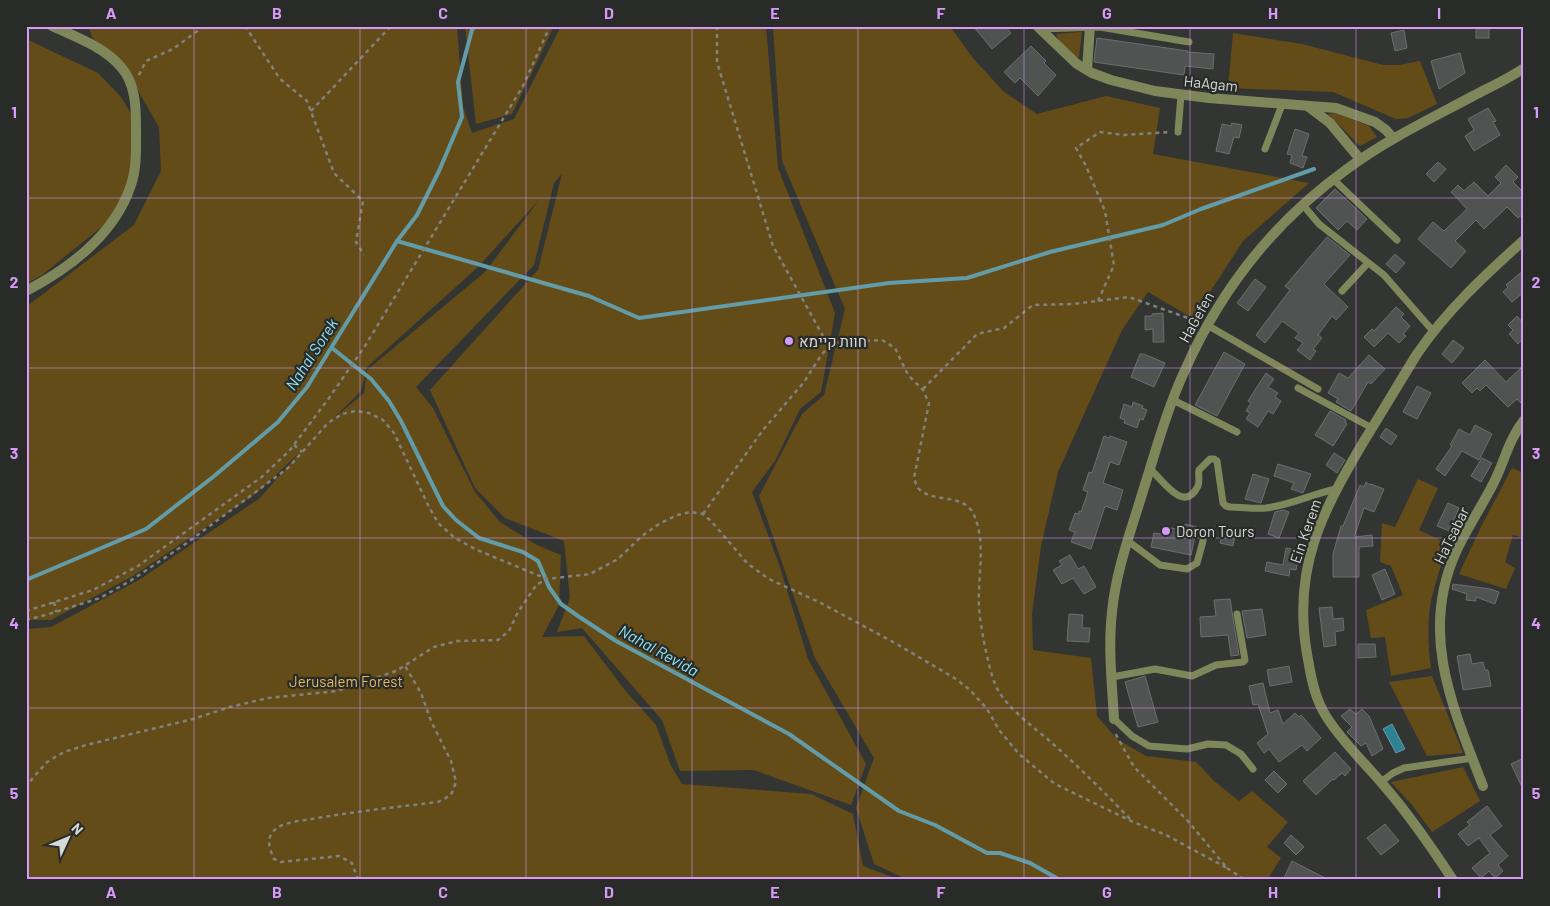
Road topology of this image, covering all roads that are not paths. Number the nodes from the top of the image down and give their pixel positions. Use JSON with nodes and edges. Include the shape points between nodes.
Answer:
{"nodes":[{"id":1,"x":52,"y":26,"type":"edge"},
{"id":2,"x":1090,"y":27,"type":"edge"},
{"id":3,"x":1038,"y":28,"type":"edge"},
{"id":4,"x":1189,"y":42,"type":"dead end"},
{"id":5,"x":1087,"y":70,"type":"junction"},
{"id":6,"x":1522,"y":72,"type":"edge"},
{"id":7,"x":1181,"y":95,"type":"junction"},
{"id":8,"x":1282,"y":105,"type":"junction"},
{"id":9,"x":1309,"y":107,"type":"junction"},
{"id":10,"x":1178,"y":132,"type":"road end"},
{"id":11,"x":1394,"y":138,"type":"junction"},
{"id":12,"x":1265,"y":149,"type":"dead end"},
{"id":13,"x":1360,"y":159,"type":"junction"},
{"id":14,"x":1333,"y":179,"type":"junction"},
{"id":15,"x":1303,"y":205,"type":"junction"},
{"id":16,"x":1396,"y":240,"type":"dead end"},
{"id":17,"x":1524,"y":240,"type":"edge"},
{"id":18,"x":1368,"y":263,"type":"junction"},
{"id":19,"x":1342,"y":291,"type":"dead end"},
{"id":20,"x":26,"y":292,"type":"edge"},
{"id":21,"x":1207,"y":325,"type":"junction"},
{"id":22,"x":1433,"y":331,"type":"junction"},
{"id":23,"x":1298,"y":388,"type":"dead end"},
{"id":24,"x":1318,"y":389,"type":"dead end"},
{"id":25,"x":1173,"y":400,"type":"junction"},
{"id":26,"x":1524,"y":420,"type":"edge"},
{"id":27,"x":1372,"y":428,"type":"junction"},
{"id":28,"x":1237,"y":432,"type":"dead end"},
{"id":29,"x":1150,"y":469,"type":"junction"},
{"id":30,"x":1336,"y":489,"type":"junction"},
{"id":31,"x":1128,"y":541,"type":"junction"},
{"id":32,"x":1203,"y":541,"type":"dead end"},
{"id":33,"x":1238,"y":614,"type":"dead end"},
{"id":34,"x":1112,"y":677,"type":"junction"},
{"id":35,"x":1114,"y":719,"type":"joint"},
{"id":36,"x":1473,"y":758,"type":"junction"},
{"id":37,"x":1254,"y":770,"type":"dead end"},
{"id":38,"x":1381,"y":782,"type":"junction"},
{"id":39,"x":1483,"y":786,"type":"dead end"},
{"id":40,"x":1453,"y":880,"type":"edge"}],
"edges":[{"from":1,"to":20,"type":"street","via":[[80,39],[122,68],[132,87],[136,109],[136,157],[132,184],[124,204],[109,226],[72,264]]},
{"from":2,"to":3,"type":"lane"},
{"from":2,"to":4,"type":"lane"},
{"from":2,"to":5,"type":"street"},
{"from":3,"to":5,"type":"street","name":"HaAgam"},
{"from":5,"to":7,"type":"street","name":"HaAgam","via":[[1118,83]]},
{"from":6,"to":11,"type":"street","name":"HaGefen"},
{"from":7,"to":8,"type":"street","name":"HaAgam"},
{"from":7,"to":10,"type":"lane"},
{"from":8,"to":9,"type":"street","name":"HaAgam"},
{"from":8,"to":12,"type":"lane"},
{"from":9,"to":11,"type":"street","name":"HaAgam","via":[[1346,110],[1377,124]]},
{"from":9,"to":13,"type":"street","via":[[1330,123]]},
{"from":11,"to":13,"type":"street","name":"HaGefen"},
{"from":13,"to":14,"type":"street","name":"HaGefen"},
{"from":14,"to":15,"type":"street","name":"HaGefen"},
{"from":14,"to":16,"type":"lane"},
{"from":15,"to":18,"type":"lane","via":[[1319,224]]},
{"from":15,"to":21,"type":"street","name":"HaGefen","via":[[1245,267]]},
{"from":17,"to":22,"type":"street","name":"Ein Kerem"},
{"from":18,"to":19,"type":"lane"},
{"from":18,"to":22,"type":"lane","via":[[1384,275]]},
{"from":21,"to":24,"type":"lane"},
{"from":21,"to":25,"type":"street","name":"HaGefen"},
{"from":22,"to":27,"type":"street","name":"Ein Kerem"},
{"from":23,"to":27,"type":"lane"},
{"from":25,"to":28,"type":"lane"},
{"from":25,"to":29,"type":"street","name":"HaGefen"},
{"from":26,"to":36,"type":"street","name":"HaTsabar","via":[[1508,445],[1498,477],[1457,551],[1443,593],[1440,632],[1444,673]]},
{"from":27,"to":30,"type":"street","name":"Ein Kerem"},
{"from":29,"to":30,"type":"lane","via":[[1172,491],[1185,497],[1199,484],[1199,470],[1214,458],[1223,503],[1230,507],[1271,507]]},
{"from":29,"to":31,"type":"street","name":"HaGefen"},
{"from":30,"to":38,"type":"street","name":"Ein Kerem","via":[[1321,520],[1306,569],[1304,638],[1314,688],[1324,713]]},
{"from":31,"to":32,"type":"lane","via":[[1160,565],[1187,569],[1197,563]]},
{"from":31,"to":34,"type":"street","name":"HaGefen","via":[[1112,609]]},
{"from":33,"to":34,"type":"lane","via":[[1243,662],[1216,665],[1192,676],[1155,669]]},
{"from":34,"to":35,"type":"street","name":"HaGefen"},
{"from":35,"to":37,"type":"lane","via":[[1149,746],[1187,750],[1208,744],[1226,745],[1241,754]]},
{"from":36,"to":38,"type":"lane","via":[[1404,768]]},
{"from":36,"to":39,"type":"street","name":"HaTsabar"},
{"from":38,"to":40,"type":"street","name":"Ein Kerem"}]}
